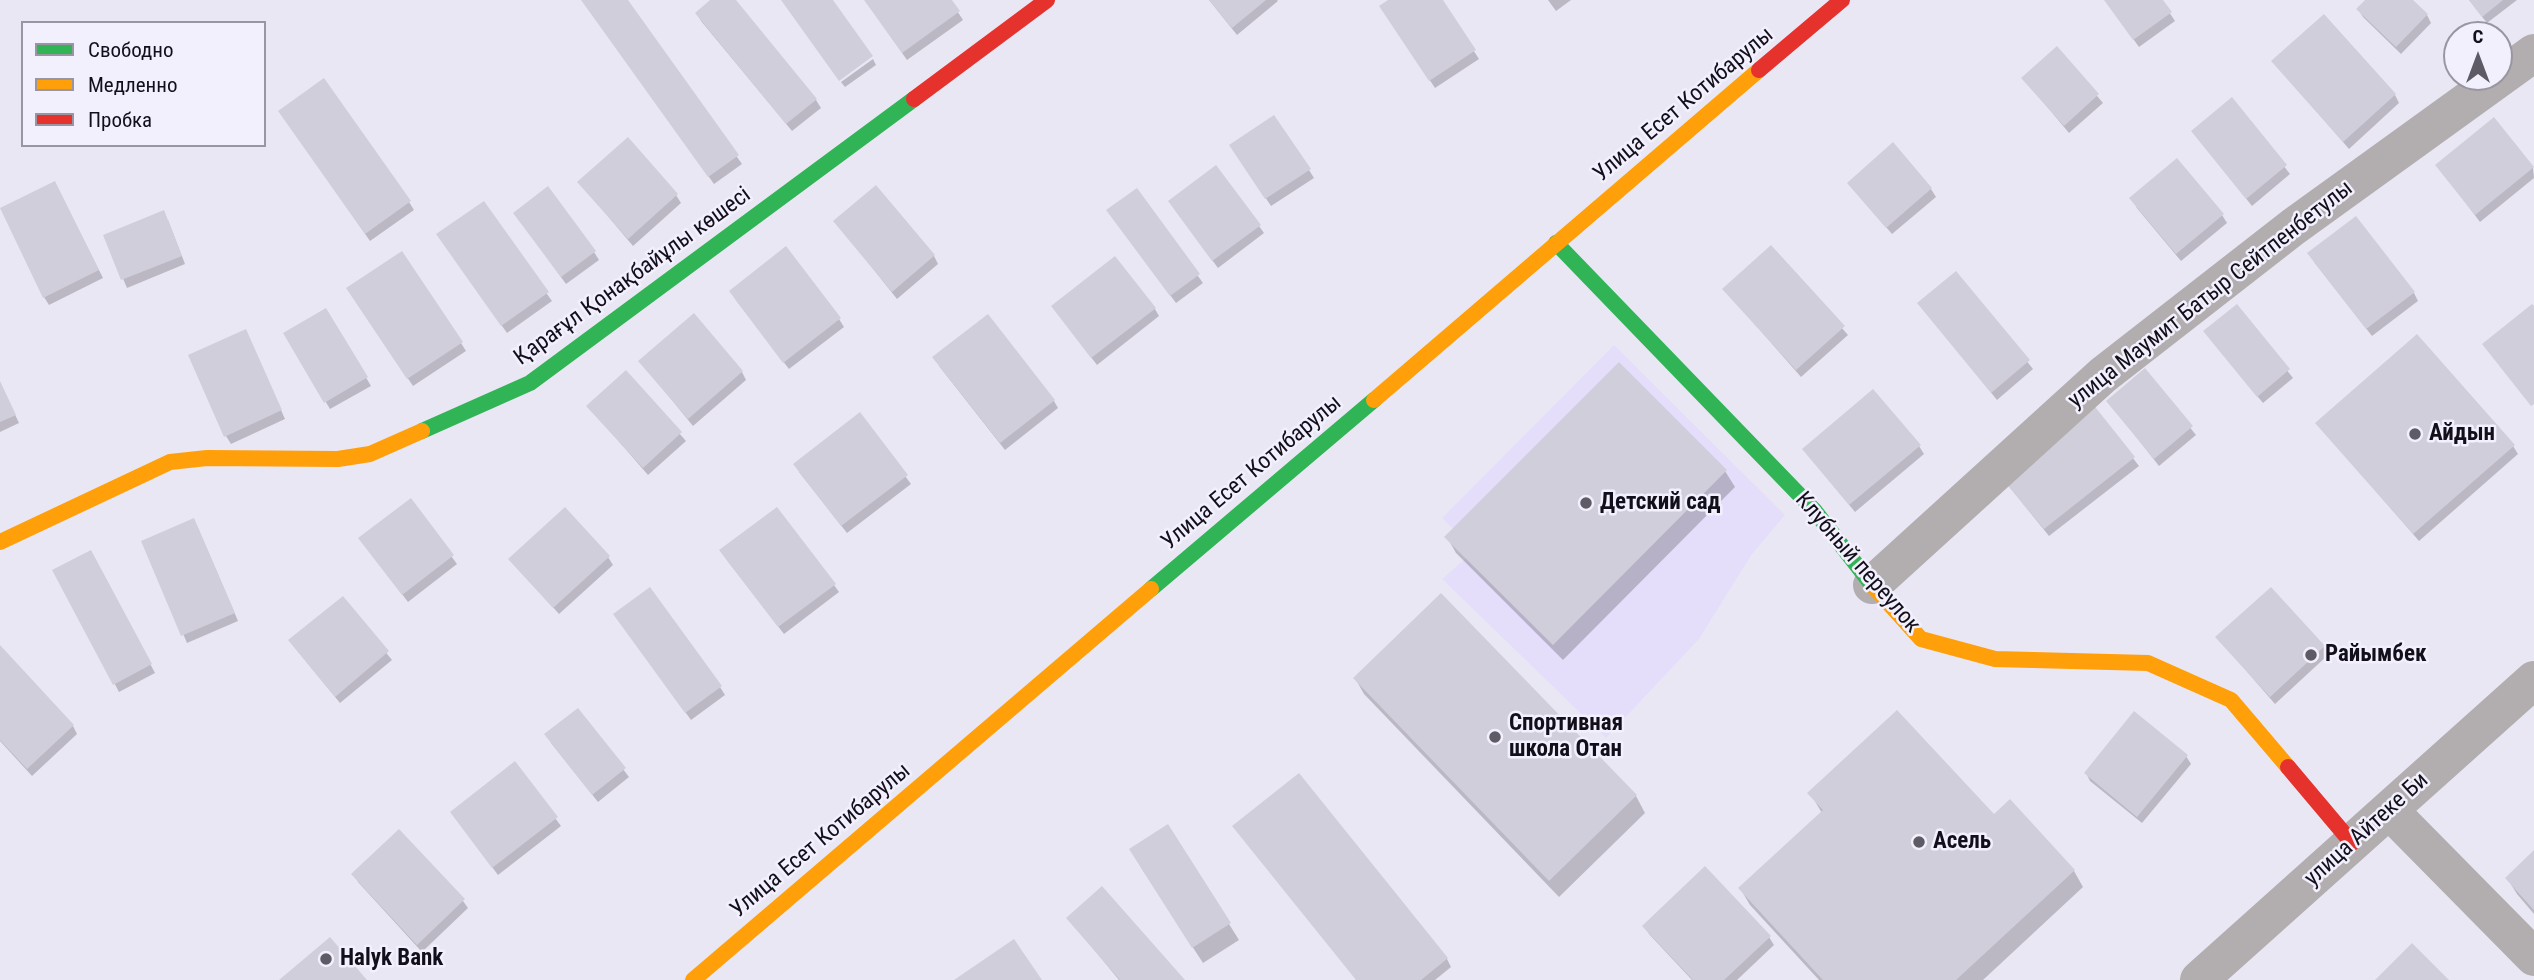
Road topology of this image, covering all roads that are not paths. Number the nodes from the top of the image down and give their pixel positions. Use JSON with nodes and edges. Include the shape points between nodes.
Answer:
{"nodes":[{"id":1,"x":1047,"y":0,"type":"edge"},
{"id":2,"x":1842,"y":0,"type":"edge"},
{"id":3,"x":2534,"y":53,"type":"edge"},
{"id":4,"x":1556,"y":243,"type":"junction"},
{"id":5,"x":0,"y":542,"type":"edge"},
{"id":6,"x":1872,"y":585,"type":"junction"},
{"id":7,"x":2534,"y":680,"type":"edge"},
{"id":8,"x":2389,"y":810,"type":"junction"},
{"id":9,"x":2352,"y":843,"type":"junction"},
{"id":10,"x":2534,"y":957,"type":"edge"},
{"id":11,"x":692,"y":980,"type":"edge"},
{"id":12,"x":2199,"y":980,"type":"edge"}],
"edges":[{"from":1,"to":5,"type":"street","name":"Қарағұл Қонақбайұлы көшесі","via":[[530,383],[370,454],[338,459],[170,462]]},
{"from":2,"to":4,"type":"street","name":"Улица Есет Котибарулы"},
{"from":3,"to":6,"type":"street","name":"улица Маумит Батыр Сейтпенбетулы","via":[[2293,227],[2103,375]]},
{"from":4,"to":6,"type":"street","name":"Клубный переулок","via":[[1814,510]]},
{"from":4,"to":11,"type":"street","name":"Улица Есет Котибарулы"},
{"from":6,"to":9,"type":"street","name":"Клубный переулок","via":[[1921,639],[1995,659],[2148,663],[2231,700]]},
{"from":7,"to":8,"type":"street","name":"улица Айтеке Би"},
{"from":8,"to":9,"type":"street","name":"улица Айтеке Би"},
{"from":8,"to":10,"type":"street"},
{"from":9,"to":12,"type":"street","name":"улица Айтеке Би"}]}
